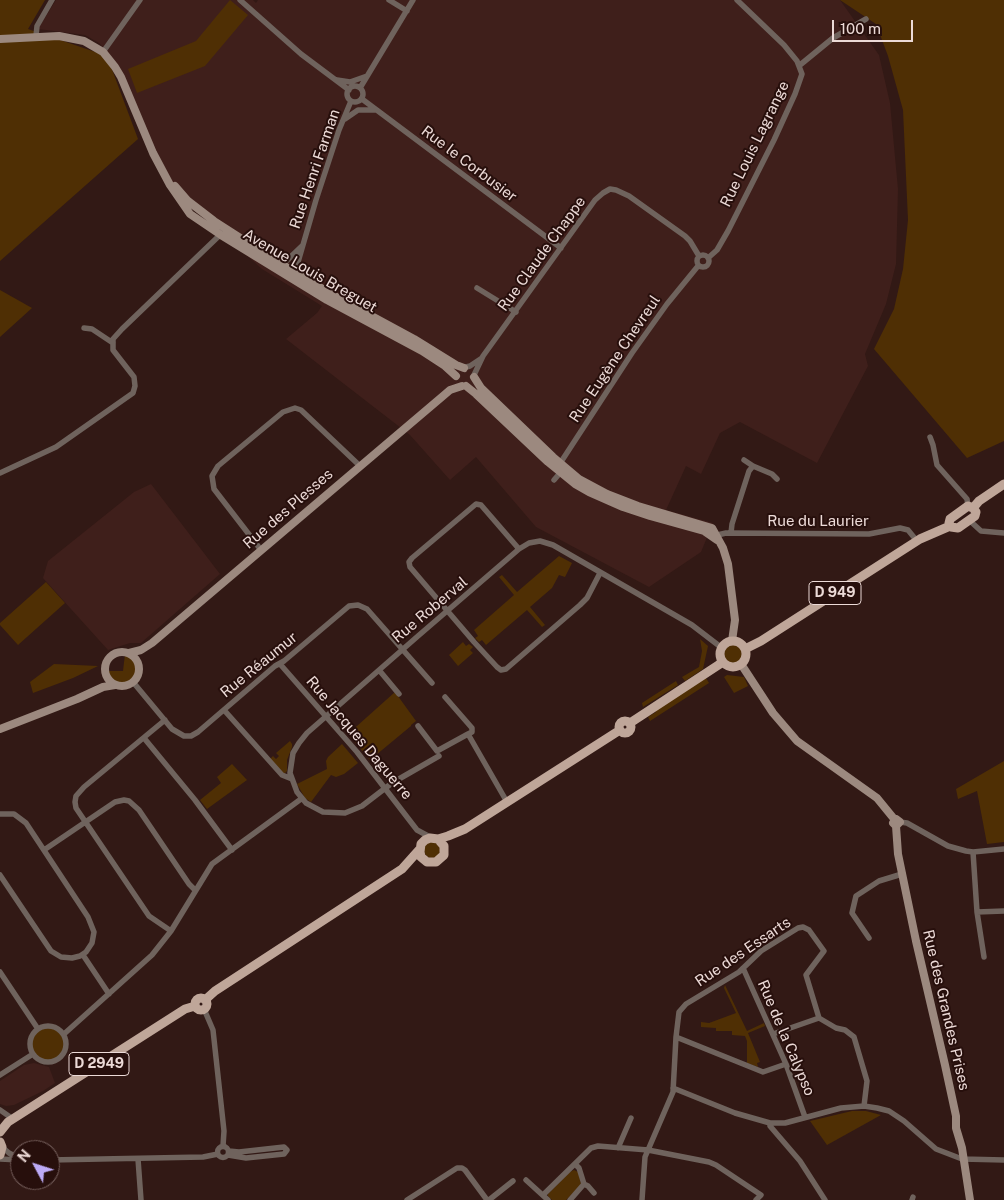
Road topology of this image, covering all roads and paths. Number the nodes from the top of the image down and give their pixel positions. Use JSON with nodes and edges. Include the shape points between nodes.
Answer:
{"nodes":[{"id":1,"x":52,"y":0,"type":"edge"},
{"id":2,"x":140,"y":0,"type":"edge"},
{"id":3,"x":240,"y":0,"type":"edge"},
{"id":4,"x":389,"y":0,"type":"edge"},
{"id":5,"x":413,"y":0,"type":"edge"},
{"id":6,"x":737,"y":0,"type":"edge"},
{"id":7,"x":407,"y":11,"type":"junction"},
{"id":8,"x":866,"y":19,"type":"dead end"},
{"id":9,"x":36,"y":36,"type":"junction"},
{"id":10,"x":0,"y":39,"type":"edge"},
{"id":11,"x":102,"y":52,"type":"junction"},
{"id":12,"x":800,"y":65,"type":"junction"},
{"id":13,"x":367,"y":76,"type":"junction"},
{"id":14,"x":335,"y":79,"type":"junction"},
{"id":15,"x":360,"y":88,"type":"junction"},
{"id":16,"x":349,"y":90,"type":"junction"},
{"id":17,"x":362,"y":99,"type":"junction"},
{"id":18,"x":351,"y":102,"type":"junction"},
{"id":19,"x":378,"y":111,"type":"junction"},
{"id":20,"x":343,"y":121,"type":"junction"},
{"id":21,"x":223,"y":232,"type":"junction"},
{"id":22,"x":303,"y":244,"type":"junction"},
{"id":23,"x":561,"y":248,"type":"junction"},
{"id":24,"x":700,"y":256,"type":"junction"},
{"id":25,"x":708,"y":258,"type":"junction"},
{"id":26,"x":280,"y":266,"type":"junction"},
{"id":27,"x":698,"y":266,"type":"junction"},
{"id":28,"x":294,"y":276,"type":"junction"},
{"id":29,"x":477,"y":288,"type":"dead end"},
{"id":30,"x":516,"y":312,"type":"junction"},
{"id":31,"x":84,"y":328,"type":"dead end"},
{"id":32,"x":113,"y":343,"type":"junction"},
{"id":33,"x":484,"y":356,"type":"junction"},
{"id":34,"x":465,"y":368,"type":"junction"},
{"id":35,"x":474,"y":376,"type":"junction"},
{"id":36,"x":456,"y":377,"type":"junction"},
{"id":37,"x":464,"y":386,"type":"junction"},
{"id":38,"x":443,"y":396,"type":"junction"},
{"id":39,"x":930,"y":437,"type":"dead end"},
{"id":40,"x":744,"y":460,"type":"dead end"},
{"id":41,"x":360,"y":466,"type":"junction"},
{"id":42,"x":752,"y":466,"type":"junction"},
{"id":43,"x":559,"y":469,"type":"junction"},
{"id":44,"x":0,"y":473,"type":"edge"},
{"id":45,"x":777,"y":479,"type":"dead end"},
{"id":46,"x":554,"y":480,"type":"dead end"},
{"id":47,"x":1004,"y":484,"type":"edge"},
{"id":48,"x":970,"y":507,"type":"junction"},
{"id":49,"x":969,"y":520,"type":"junction"},
{"id":50,"x":950,"y":526,"type":"junction"},
{"id":51,"x":731,"y":533,"type":"junction"},
{"id":52,"x":1004,"y":533,"type":"edge"},
{"id":53,"x":715,"y":535,"type":"junction"},
{"id":54,"x":917,"y":541,"type":"junction"},
{"id":55,"x":519,"y":549,"type":"junction"},
{"id":56,"x":261,"y":550,"type":"junction"},
{"id":57,"x":600,"y":573,"type":"junction"},
{"id":58,"x":448,"y":611,"type":"junction"},
{"id":59,"x":732,"y":642,"type":"junction"},
{"id":60,"x":152,"y":643,"type":"junction"},
{"id":61,"x":722,"y":648,"type":"junction"},
{"id":62,"x":745,"y":649,"type":"junction"},
{"id":63,"x":402,"y":650,"type":"junction"},
{"id":64,"x":129,"y":653,"type":"junction"},
{"id":65,"x":723,"y":662,"type":"junction"},
{"id":66,"x":138,"y":664,"type":"junction"},
{"id":67,"x":280,"y":664,"type":"junction"},
{"id":68,"x":741,"y":664,"type":"junction"},
{"id":69,"x":379,"y":670,"type":"junction"},
{"id":70,"x":105,"y":674,"type":"junction"},
{"id":71,"x":133,"y":682,"type":"junction"},
{"id":72,"x":432,"y":683,"type":"dead end"},
{"id":73,"x":116,"y":685,"type":"junction"},
{"id":74,"x":90,"y":693,"type":"junction"},
{"id":75,"x":399,"y":694,"type":"dead end"},
{"id":76,"x":445,"y":697,"type":"dead end"},
{"id":77,"x":224,"y":710,"type":"junction"},
{"id":78,"x":326,"y":716,"type":"junction"},
{"id":79,"x":165,"y":720,"type":"junction"},
{"id":80,"x":418,"y":726,"type":"dead end"},
{"id":81,"x":0,"y":729,"type":"edge"},
{"id":82,"x":468,"y":734,"type":"junction"},
{"id":83,"x":144,"y":738,"type":"junction"},
{"id":84,"x":440,"y":756,"type":"dead end"},
{"id":85,"x":292,"y":779,"type":"junction"},
{"id":86,"x":385,"y":788,"type":"junction"},
{"id":87,"x":301,"y":799,"type":"junction"},
{"id":88,"x":507,"y":802,"type":"junction"},
{"id":89,"x":0,"y":814,"type":"edge"},
{"id":90,"x":86,"y":822,"type":"junction"},
{"id":91,"x":897,"y":823,"type":"junction"},
{"id":92,"x":465,"y":829,"type":"junction"},
{"id":93,"x":417,"y":830,"type":"junction"},
{"id":94,"x":434,"y":838,"type":"junction"},
{"id":95,"x":420,"y":847,"type":"junction"},
{"id":96,"x":1004,"y":848,"type":"edge"},
{"id":97,"x":44,"y":850,"type":"junction"},
{"id":98,"x":232,"y":850,"type":"junction"},
{"id":99,"x":445,"y":850,"type":"junction"},
{"id":100,"x":973,"y":852,"type":"junction"},
{"id":101,"x":427,"y":862,"type":"junction"},
{"id":102,"x":402,"y":869,"type":"junction"},
{"id":103,"x":902,"y":874,"type":"junction"},
{"id":104,"x":0,"y":875,"type":"edge"},
{"id":105,"x":196,"y":890,"type":"junction"},
{"id":106,"x":1004,"y":911,"type":"edge"},
{"id":107,"x":977,"y":912,"type":"junction"},
{"id":108,"x":170,"y":932,"type":"junction"},
{"id":109,"x":869,"y":938,"type":"dead end"},
{"id":110,"x":83,"y":955,"type":"junction"},
{"id":111,"x":984,"y":957,"type":"dead end"},
{"id":112,"x":743,"y":968,"type":"junction"},
{"id":113,"x":0,"y":972,"type":"edge"},
{"id":114,"x":109,"y":994,"type":"junction"},
{"id":115,"x":202,"y":1005,"type":"junction"},
{"id":116,"x":819,"y":1018,"type":"junction"},
{"id":117,"x":38,"y":1029,"type":"junction"},
{"id":118,"x":64,"y":1034,"type":"junction"},
{"id":119,"x":773,"y":1034,"type":"junction"},
{"id":120,"x":676,"y":1037,"type":"junction"},
{"id":121,"x":33,"y":1054,"type":"junction"},
{"id":122,"x":786,"y":1064,"type":"junction"},
{"id":123,"x":0,"y":1075,"type":"edge"},
{"id":124,"x":674,"y":1088,"type":"junction"},
{"id":125,"x":864,"y":1106,"type":"junction"},
{"id":126,"x":1,"y":1111,"type":"edge"},
{"id":127,"x":806,"y":1117,"type":"junction"},
{"id":128,"x":631,"y":1118,"type":"dead end"},
{"id":129,"x":13,"y":1119,"type":"junction"},
{"id":130,"x":770,"y":1123,"type":"junction"},
{"id":131,"x":2,"y":1129,"type":"edge"},
{"id":132,"x":223,"y":1146,"type":"junction"},
{"id":133,"x":618,"y":1148,"type":"junction"},
{"id":134,"x":648,"y":1150,"type":"junction"},
{"id":135,"x":228,"y":1153,"type":"junction"},
{"id":136,"x":218,"y":1154,"type":"junction"},
{"id":137,"x":138,"y":1159,"type":"junction"},
{"id":138,"x":964,"y":1159,"type":"junction"},
{"id":139,"x":60,"y":1160,"type":"edge"},
{"id":140,"x":1004,"y":1160,"type":"edge"},
{"id":141,"x":575,"y":1164,"type":"junction"},
{"id":142,"x":526,"y":1180,"type":"dead end"},
{"id":143,"x":513,"y":1181,"type":"dead end"},
{"id":144,"x":584,"y":1184,"type":"junction"},
{"id":145,"x":594,"y":1193,"type":"dead end"},
{"id":146,"x":543,"y":1195,"type":"junction"},
{"id":147,"x":761,"y":1195,"type":"junction"},
{"id":148,"x":141,"y":1200,"type":"edge"},
{"id":149,"x":407,"y":1200,"type":"edge"},
{"id":150,"x":488,"y":1200,"type":"edge"},
{"id":151,"x":548,"y":1200,"type":"edge"},
{"id":152,"x":570,"y":1200,"type":"edge"},
{"id":153,"x":642,"y":1200,"type":"edge"},
{"id":154,"x":756,"y":1200,"type":"edge"},
{"id":155,"x":766,"y":1200,"type":"edge"},
{"id":156,"x":825,"y":1200,"type":"edge"},
{"id":157,"x":970,"y":1200,"type":"edge"}],
"edges":[{"from":1,"to":9,"type":"street","via":[[37,26]]},
{"from":2,"to":11,"type":"street"},
{"from":3,"to":14,"type":"street","via":[[296,50]]},
{"from":4,"to":7,"type":"street"},
{"from":5,"to":7,"type":"street"},
{"from":6,"to":12,"type":"street","name":"Rue Louis Lagrange"},
{"from":7,"to":13,"type":"street"},
{"from":8,"to":12,"type":"street","via":[[833,38]]},
{"from":9,"to":10,"type":"street","name":"Avenue Louis Breguet"},
{"from":9,"to":11,"type":"street","name":"Avenue Louis Breguet","via":[[72,38]]},
{"from":11,"to":21,"type":"street","name":"Avenue Louis Breguet","via":[[121,78],[153,153],[176,196],[190,214]]},
{"from":12,"to":25,"type":"street","name":"Rue Louis Lagrange","via":[[801,78],[774,140],[723,239]]},
{"from":13,"to":14,"type":"street","via":[[350,82]]},
{"from":13,"to":15,"type":"street"},
{"from":14,"to":16,"type":"street"},
{"from":15,"to":16,"type":"street","via":[[355,86]]},
{"from":15,"to":17,"type":"street"},
{"from":16,"to":18,"type":"street","via":[[347,96]]},
{"from":17,"to":18,"type":"street"},
{"from":17,"to":19,"type":"street","name":"Rue le Corbusier"},
{"from":18,"to":20,"type":"street","name":"Rue Henri Farman"},
{"from":19,"to":20,"type":"street","via":[[358,110]]},
{"from":19,"to":23,"type":"street","name":"Rue le Corbusier"},
{"from":20,"to":22,"type":"street","name":"Rue Henri Farman"},
{"from":21,"to":26,"type":"street","name":"Avenue Louis Breguet"},
{"from":21,"to":32,"type":"street","via":[[116,334]]},
{"from":22,"to":26,"type":"street","name":"Rue Henri Farman"},
{"from":22,"to":28,"type":"street","name":"Rue Henri Farman"},
{"from":23,"to":24,"type":"street","name":"Rue Claude Chappe","via":[[596,200],[604,192],[616,190],[685,236]]},
{"from":23,"to":30,"type":"street","name":"Rue Claude Chappe"},
{"from":24,"to":25,"type":"street"},
{"from":24,"to":27,"type":"street","via":[[696,260]]},
{"from":25,"to":27,"type":"street","via":[[706,266]]},
{"from":26,"to":28,"type":"street","name":"Avenue Louis Breguet"},
{"from":27,"to":43,"type":"street","name":"Rue Eugène Chevreul","via":[[666,304],[632,353]]},
{"from":28,"to":34,"type":"street","name":"Avenue Louis Breguet","via":[[414,339],[456,366]]},
{"from":28,"to":36,"type":"street","name":"Avenue Louis Breguet","via":[[328,300],[446,366]]},
{"from":29,"to":30,"type":"street"},
{"from":30,"to":33,"type":"street","name":"Rue Claude Chappe"},
{"from":31,"to":32,"type":"street","via":[[92,329]]},
{"from":32,"to":44,"type":"street","via":[[113,350],[134,377],[136,386],[133,393],[56,446]]},
{"from":33,"to":34,"type":"street","name":"Rue Claude Chappe"},
{"from":33,"to":35,"type":"street","name":"Rue Claude Chappe"},
{"from":34,"to":35,"type":"street"},
{"from":34,"to":36,"type":"street","via":[[458,370]]},
{"from":35,"to":37,"type":"street","via":[[473,382]]},
{"from":35,"to":43,"type":"street","via":[[481,388]]},
{"from":36,"to":37,"type":"street"},
{"from":36,"to":38,"type":"street","name":"Rue des Plesses"},
{"from":37,"to":38,"type":"street","name":"Rue des Plesses"},
{"from":37,"to":43,"type":"street"},
{"from":38,"to":41,"type":"street","name":"Rue des Plesses"},
{"from":39,"to":48,"type":"street","via":[[937,465],[967,498]]},
{"from":40,"to":42,"type":"street"},
{"from":41,"to":56,"type":"street","name":"Rue des Plesses"},
{"from":41,"to":56,"type":"street","via":[[302,410],[295,408],[283,412],[225,460],[213,473],[214,489]]},
{"from":42,"to":45,"type":"street"},
{"from":42,"to":51,"type":"street"},
{"from":43,"to":46,"type":"street","name":"Rue Eugène Chevreul"},
{"from":43,"to":53,"type":"street","via":[[575,484],[605,499]]},
{"from":47,"to":48,"type":"main road"},
{"from":48,"to":49,"type":"main road","via":[[975,510],[975,516]]},
{"from":48,"to":50,"type":"main road","via":[[950,519]]},
{"from":49,"to":50,"type":"main road","via":[[956,529]]},
{"from":49,"to":52,"type":"street","via":[[981,532]]},
{"from":50,"to":54,"type":"main road","number":"D 949"},
{"from":51,"to":53,"type":"street","name":"Rue du Laurier"},
{"from":51,"to":54,"type":"street","name":"Rue du Laurier","via":[[869,534],[900,528],[908,530]]},
{"from":53,"to":59,"type":"street","via":[[726,556],[735,620]]},
{"from":54,"to":62,"type":"main road","number":"D 949"},
{"from":55,"to":57,"type":"street","name":"Rue Roberval","via":[[530,543],[546,542]]},
{"from":55,"to":58,"type":"street","name":"Rue Roberval"},
{"from":55,"to":58,"type":"street","via":[[479,504],[473,505],[412,558],[410,567]]},
{"from":56,"to":60,"type":"street","name":"Rue des Plesses"},
{"from":57,"to":58,"type":"street","via":[[587,598],[504,670],[497,667]]},
{"from":57,"to":61,"type":"street","name":"Rue Roberval","via":[[692,625]]},
{"from":58,"to":63,"type":"street","name":"Rue Roberval"},
{"from":59,"to":61,"type":"main road"},
{"from":59,"to":62,"type":"main road","via":[[738,642]]},
{"from":60,"to":64,"type":"street","name":"Rue des Plesses"},
{"from":60,"to":66,"type":"street","name":"Rue des Plesses"},
{"from":61,"to":65,"type":"main road"},
{"from":62,"to":68,"type":"main road","via":[[746,657]]},
{"from":63,"to":67,"type":"street","name":"Rue Réaumur","via":[[367,609],[353,605]]},
{"from":63,"to":69,"type":"street","name":"Rue Roberval"},
{"from":63,"to":72,"type":"street"},
{"from":64,"to":66,"type":"street"},
{"from":64,"to":70,"type":"street","via":[[110,656]]},
{"from":65,"to":68,"type":"main road","via":[[733,667]]},
{"from":65,"to":88,"type":"main road","via":[[630,723],[622,721],[620,730]]},
{"from":66,"to":71,"type":"street","via":[[138,676]]},
{"from":67,"to":77,"type":"street","name":"Rue Réaumur"},
{"from":67,"to":78,"type":"street","name":"Rue Jacques Daguerre"},
{"from":68,"to":91,"type":"street","via":[[773,713],[797,741],[877,798]]},
{"from":69,"to":75,"type":"street"},
{"from":69,"to":78,"type":"street","name":"Rue Roberval"},
{"from":70,"to":73,"type":"street"},
{"from":70,"to":74,"type":"street"},
{"from":71,"to":73,"type":"street"},
{"from":71,"to":79,"type":"street","name":"Rue Réaumur"},
{"from":73,"to":74,"type":"street"},
{"from":74,"to":81,"type":"street"},
{"from":76,"to":82,"type":"street","via":[[472,728]]},
{"from":77,"to":79,"type":"street","name":"Rue Réaumur","via":[[191,736],[180,735]]},
{"from":77,"to":85,"type":"street","via":[[282,775]]},
{"from":78,"to":85,"type":"street","name":"Rue Roberval","via":[[296,748],[290,765]]},
{"from":78,"to":86,"type":"street","name":"Rue Jacques Daguerre"},
{"from":79,"to":83,"type":"street"},
{"from":80,"to":82,"type":"street","via":[[437,751]]},
{"from":82,"to":88,"type":"street"},
{"from":83,"to":90,"type":"street","via":[[76,796],[75,805]]},
{"from":83,"to":98,"type":"street"},
{"from":84,"to":86,"type":"street"},
{"from":85,"to":87,"type":"street","name":"Rue Roberval"},
{"from":86,"to":87,"type":"street","via":[[362,806],[344,813],[323,812]]},
{"from":86,"to":93,"type":"street","name":"Rue Jacques Daguerre"},
{"from":87,"to":98,"type":"street"},
{"from":88,"to":92,"type":"main road"},
{"from":89,"to":97,"type":"street","via":[[14,814],[21,818]]},
{"from":90,"to":97,"type":"street"},
{"from":90,"to":105,"type":"street","via":[[115,802],[124,800],[133,804]]},
{"from":90,"to":108,"type":"street","via":[[149,916]]},
{"from":91,"to":100,"type":"street","via":[[907,823],[948,846]]},
{"from":91,"to":103,"type":"street","name":"Rue des Grandes Prises"},
{"from":92,"to":94,"type":"main road"},
{"from":92,"to":99,"type":"main road"},
{"from":93,"to":94,"type":"street"},
{"from":93,"to":95,"type":"street"},
{"from":94,"to":95,"type":"main road","via":[[425,840]]},
{"from":94,"to":99,"type":"main road","via":[[443,843]]},
{"from":95,"to":101,"type":"main road","via":[[421,857]]},
{"from":95,"to":102,"type":"main road"},
{"from":96,"to":100,"type":"street"},
{"from":97,"to":110,"type":"street","via":[[93,927],[92,943]]},
{"from":98,"to":105,"type":"street","via":[[212,864]]},
{"from":99,"to":101,"type":"main road","via":[[439,861]]},
{"from":100,"to":107,"type":"street"},
{"from":101,"to":102,"type":"main road"},
{"from":102,"to":115,"type":"main road","via":[[214,991]]},
{"from":103,"to":109,"type":"street","via":[[879,881],[856,896],[852,914]]},
{"from":103,"to":138,"type":"street","name":"Rue des Grandes Prises"},
{"from":104,"to":110,"type":"street","via":[[51,951],[67,958]]},
{"from":105,"to":108,"type":"street"},
{"from":106,"to":107,"type":"street"},
{"from":107,"to":111,"type":"street"},
{"from":108,"to":114,"type":"street","via":[[152,955]]},
{"from":110,"to":114,"type":"street"},
{"from":112,"to":116,"type":"street","name":"Rue des Essarts","via":[[761,951],[798,928],[809,930],[824,951],[806,975]]},
{"from":112,"to":119,"type":"street","name":"Rue de la Calypso"},
{"from":112,"to":120,"type":"street","name":"Rue des Essarts","via":[[686,1004],[679,1012]]},
{"from":113,"to":117,"type":"street"},
{"from":114,"to":118,"type":"street"},
{"from":115,"to":129,"type":"main road","number":"D 2949","via":[[185,1010]]},
{"from":115,"to":132,"type":"street","via":[[214,1036]]},
{"from":116,"to":119,"type":"street"},
{"from":116,"to":125,"type":"street","via":[[854,1037],[867,1081]]},
{"from":117,"to":118,"type":"street","via":[[50,1026]]},
{"from":117,"to":121,"type":"street","via":[[30,1040]]},
{"from":118,"to":121,"type":"street","via":[[66,1048],[58,1059],[43,1061]]},
{"from":119,"to":122,"type":"street","name":"Rue de la Calypso"},
{"from":120,"to":122,"type":"street","via":[[763,1072]]},
{"from":120,"to":124,"type":"street","name":"Rue des Essarts"},
{"from":121,"to":123,"type":"street"},
{"from":122,"to":127,"type":"street","name":"Rue de la Calypso"},
{"from":124,"to":130,"type":"street","via":[[735,1113]]},
{"from":124,"to":134,"type":"street"},
{"from":125,"to":127,"type":"street","via":[[829,1110]]},
{"from":125,"to":138,"type":"street","via":[[889,1111],[936,1149]]},
{"from":126,"to":129,"type":"street"},
{"from":126,"to":131,"type":"street"},
{"from":127,"to":130,"type":"street"},
{"from":128,"to":133,"type":"street"},
{"from":129,"to":131,"type":"main road","number":"D 2949"},
{"from":130,"to":156,"type":"street"},
{"from":132,"to":135,"type":"street"},
{"from":132,"to":136,"type":"street"},
{"from":133,"to":134,"type":"street"},
{"from":133,"to":141,"type":"street","via":[[595,1147]]},
{"from":134,"to":147,"type":"street","via":[[716,1165]]},
{"from":134,"to":153,"type":"street"},
{"from":135,"to":135,"type":"street","via":[[246,1158],[284,1154],[287,1150],[284,1147]]},
{"from":135,"to":136,"type":"street","via":[[223,1157]]},
{"from":136,"to":137,"type":"street"},
{"from":137,"to":139,"type":"street"},
{"from":137,"to":148,"type":"street"},
{"from":138,"to":140,"type":"street"},
{"from":138,"to":157,"type":"street","name":"Rue des Grandes Prises"},
{"from":141,"to":144,"type":"street"},
{"from":141,"to":146,"type":"street"},
{"from":142,"to":146,"type":"street"},
{"from":143,"to":150,"type":"street"},
{"from":144,"to":145,"type":"street"},
{"from":144,"to":152,"type":"street"},
{"from":146,"to":151,"type":"street"},
{"from":147,"to":154,"type":"street"},
{"from":147,"to":155,"type":"street"},
{"from":149,"to":150,"type":"street","via":[[457,1168],[462,1168]]}]}
